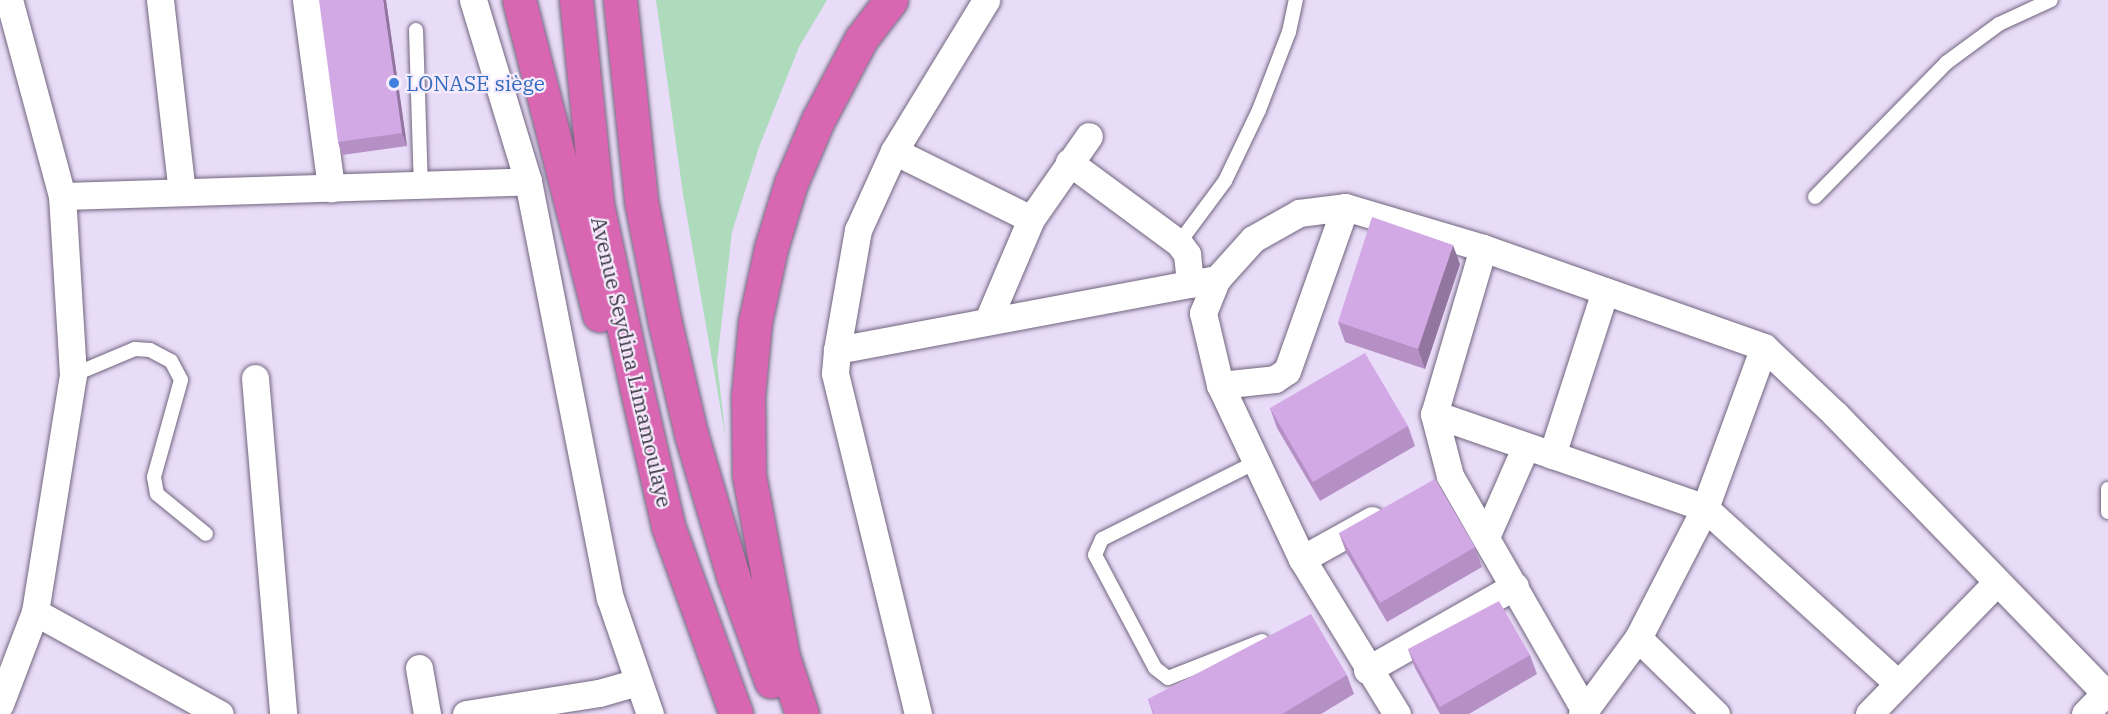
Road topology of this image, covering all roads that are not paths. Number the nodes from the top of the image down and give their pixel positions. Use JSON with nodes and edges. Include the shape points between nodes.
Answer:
{"nodes":[{"id":1,"x":9,"y":0,"type":"edge"},
{"id":2,"x":160,"y":0,"type":"edge"},
{"id":3,"x":306,"y":0,"type":"edge"},
{"id":4,"x":473,"y":0,"type":"edge"},
{"id":5,"x":519,"y":0,"type":"edge"},
{"id":6,"x":576,"y":0,"type":"edge"},
{"id":7,"x":620,"y":0,"type":"edge"},
{"id":8,"x":891,"y":0,"type":"edge"},
{"id":9,"x":986,"y":0,"type":"edge"},
{"id":10,"x":1296,"y":0,"type":"edge"},
{"id":11,"x":2051,"y":0,"type":"edge"},
{"id":12,"x":416,"y":30,"type":"dead end"},
{"id":13,"x":1089,"y":136,"type":"dead end"},
{"id":14,"x":894,"y":151,"type":"junction"},
{"id":15,"x":1069,"y":162,"type":"junction"},
{"id":16,"x":528,"y":181,"type":"junction"},
{"id":17,"x":421,"y":185,"type":"junction"},
{"id":18,"x":331,"y":188,"type":"junction"},
{"id":19,"x":182,"y":192,"type":"junction"},
{"id":20,"x":62,"y":196,"type":"junction"},
{"id":21,"x":1815,"y":197,"type":"dead end"},
{"id":22,"x":1345,"y":207,"type":"junction"},
{"id":23,"x":1031,"y":219,"type":"junction"},
{"id":24,"x":1179,"y":243,"type":"junction"},
{"id":25,"x":1483,"y":248,"type":"junction"},
{"id":26,"x":1217,"y":279,"type":"junction"},
{"id":27,"x":1190,"y":284,"type":"junction"},
{"id":28,"x":1605,"y":291,"type":"junction"},
{"id":29,"x":988,"y":320,"type":"junction"},
{"id":30,"x":1764,"y":347,"type":"junction"},
{"id":31,"x":837,"y":350,"type":"junction"},
{"id":32,"x":73,"y":375,"type":"junction"},
{"id":33,"x":255,"y":378,"type":"dead end"},
{"id":34,"x":1220,"y":385,"type":"junction"},
{"id":35,"x":1434,"y":414,"type":"junction"},
{"id":36,"x":1526,"y":446,"type":"junction"},
{"id":37,"x":1552,"y":455,"type":"junction"},
{"id":38,"x":1256,"y":462,"type":"junction"},
{"id":39,"x":2108,"y":489,"type":"edge"},
{"id":40,"x":1705,"y":508,"type":"junction"},
{"id":41,"x":1391,"y":509,"type":"edge"},
{"id":42,"x":2108,"y":512,"type":"edge"},
{"id":43,"x":668,"y":526,"type":"junction"},
{"id":44,"x":206,"y":534,"type":"dead end"},
{"id":45,"x":1486,"y":537,"type":"junction"},
{"id":46,"x":1302,"y":559,"type":"junction"},
{"id":47,"x":1997,"y":582,"type":"junction"},
{"id":48,"x":1515,"y":586,"type":"junction"},
{"id":49,"x":35,"y":612,"type":"junction"},
{"id":50,"x":1279,"y":635,"type":"edge"},
{"id":51,"x":1638,"y":638,"type":"junction"},
{"id":52,"x":419,"y":668,"type":"dead end"},
{"id":53,"x":1367,"y":670,"type":"junction"},
{"id":54,"x":636,"y":682,"type":"junction"},
{"id":55,"x":1897,"y":683,"type":"junction"},
{"id":56,"x":2106,"y":694,"type":"edge"},
{"id":57,"x":0,"y":704,"type":"edge"},
{"id":58,"x":1584,"y":712,"type":"edge"},
{"id":59,"x":220,"y":714,"type":"edge"},
{"id":60,"x":283,"y":714,"type":"edge"},
{"id":61,"x":428,"y":714,"type":"edge"},
{"id":62,"x":466,"y":714,"type":"edge"},
{"id":63,"x":650,"y":714,"type":"edge"},
{"id":64,"x":736,"y":714,"type":"edge"},
{"id":65,"x":782,"y":714,"type":"edge"},
{"id":66,"x":802,"y":714,"type":"edge"},
{"id":67,"x":918,"y":714,"type":"edge"},
{"id":68,"x":1397,"y":714,"type":"edge"},
{"id":69,"x":1716,"y":714,"type":"edge"},
{"id":70,"x":1869,"y":714,"type":"edge"},
{"id":71,"x":2085,"y":714,"type":"edge"}],
"edges":[{"from":1,"to":20,"type":"street"},
{"from":2,"to":19,"type":"street"},
{"from":3,"to":18,"type":"street"},
{"from":4,"to":16,"type":"street"},
{"from":5,"to":43,"type":"highway","via":[[589,278]]},
{"from":6,"to":43,"type":"highway","name":"Avenue Seydina Limamoulaye","via":[[597,204]]},
{"from":7,"to":65,"type":"highway","name":"Avenue Seydina Limamoulaye","via":[[641,201],[665,323],[691,434],[729,565]]},
{"from":8,"to":66,"type":"highway","via":[[861,39],[818,120],[791,183],[771,248],[755,322],[748,397],[748,475],[783,657]]},
{"from":9,"to":14,"type":"street"},
{"from":10,"to":24,"type":"lane","via":[[1289,32],[1263,99],[1225,181]]},
{"from":11,"to":21,"type":"lane","via":[[1999,24],[1946,63]]},
{"from":12,"to":17,"type":"lane"},
{"from":13,"to":15,"type":"street"},
{"from":14,"to":23,"type":"street"},
{"from":14,"to":31,"type":"street","via":[[858,230]]},
{"from":15,"to":23,"type":"street"},
{"from":15,"to":24,"type":"street"},
{"from":16,"to":17,"type":"street"},
{"from":16,"to":54,"type":"street","via":[[610,598]]},
{"from":17,"to":18,"type":"street"},
{"from":18,"to":19,"type":"street"},
{"from":19,"to":20,"type":"street"},
{"from":20,"to":32,"type":"street"},
{"from":22,"to":25,"type":"street"},
{"from":22,"to":26,"type":"street","via":[[1299,213],[1253,239]]},
{"from":22,"to":34,"type":"street","via":[[1287,371],[1275,379]]},
{"from":23,"to":29,"type":"street"},
{"from":24,"to":27,"type":"street","via":[[1187,254]]},
{"from":25,"to":28,"type":"street"},
{"from":25,"to":35,"type":"street"},
{"from":26,"to":27,"type":"street"},
{"from":26,"to":34,"type":"street","via":[[1203,313]]},
{"from":27,"to":29,"type":"street"},
{"from":28,"to":30,"type":"street"},
{"from":28,"to":37,"type":"street"},
{"from":29,"to":31,"type":"street"},
{"from":30,"to":40,"type":"street"},
{"from":30,"to":47,"type":"street","via":[[1835,414]]},
{"from":31,"to":67,"type":"street","via":[[835,373]]},
{"from":32,"to":44,"type":"lane","via":[[135,349],[150,350],[171,361],[181,380],[154,477],[157,494]]},
{"from":32,"to":49,"type":"street"},
{"from":33,"to":60,"type":"street"},
{"from":34,"to":38,"type":"street"},
{"from":35,"to":36,"type":"street"},
{"from":35,"to":45,"type":"street","via":[[1440,481]]},
{"from":36,"to":37,"type":"street"},
{"from":36,"to":45,"type":"street"},
{"from":37,"to":40,"type":"street"},
{"from":38,"to":46,"type":"street"},
{"from":38,"to":50,"type":"lane","via":[[1102,539],[1095,555],[1155,668],[1168,678]]},
{"from":39,"to":42,"type":"lane"},
{"from":40,"to":51,"type":"street"},
{"from":40,"to":55,"type":"street"},
{"from":41,"to":46,"type":"street"},
{"from":43,"to":64,"type":"highway","name":"Avenue Seydina Limamoulaye"},
{"from":45,"to":48,"type":"street"},
{"from":46,"to":53,"type":"street","via":[[1328,615]]},
{"from":47,"to":55,"type":"street"},
{"from":47,"to":56,"type":"street"},
{"from":48,"to":53,"type":"street"},
{"from":48,"to":58,"type":"street"},
{"from":49,"to":57,"type":"street"},
{"from":49,"to":59,"type":"street"},
{"from":51,"to":58,"type":"street"},
{"from":51,"to":69,"type":"street"},
{"from":52,"to":61,"type":"street"},
{"from":53,"to":68,"type":"street"},
{"from":54,"to":62,"type":"street","via":[[599,693]]},
{"from":54,"to":63,"type":"street"},
{"from":55,"to":70,"type":"street"},
{"from":56,"to":71,"type":"street"}]}
